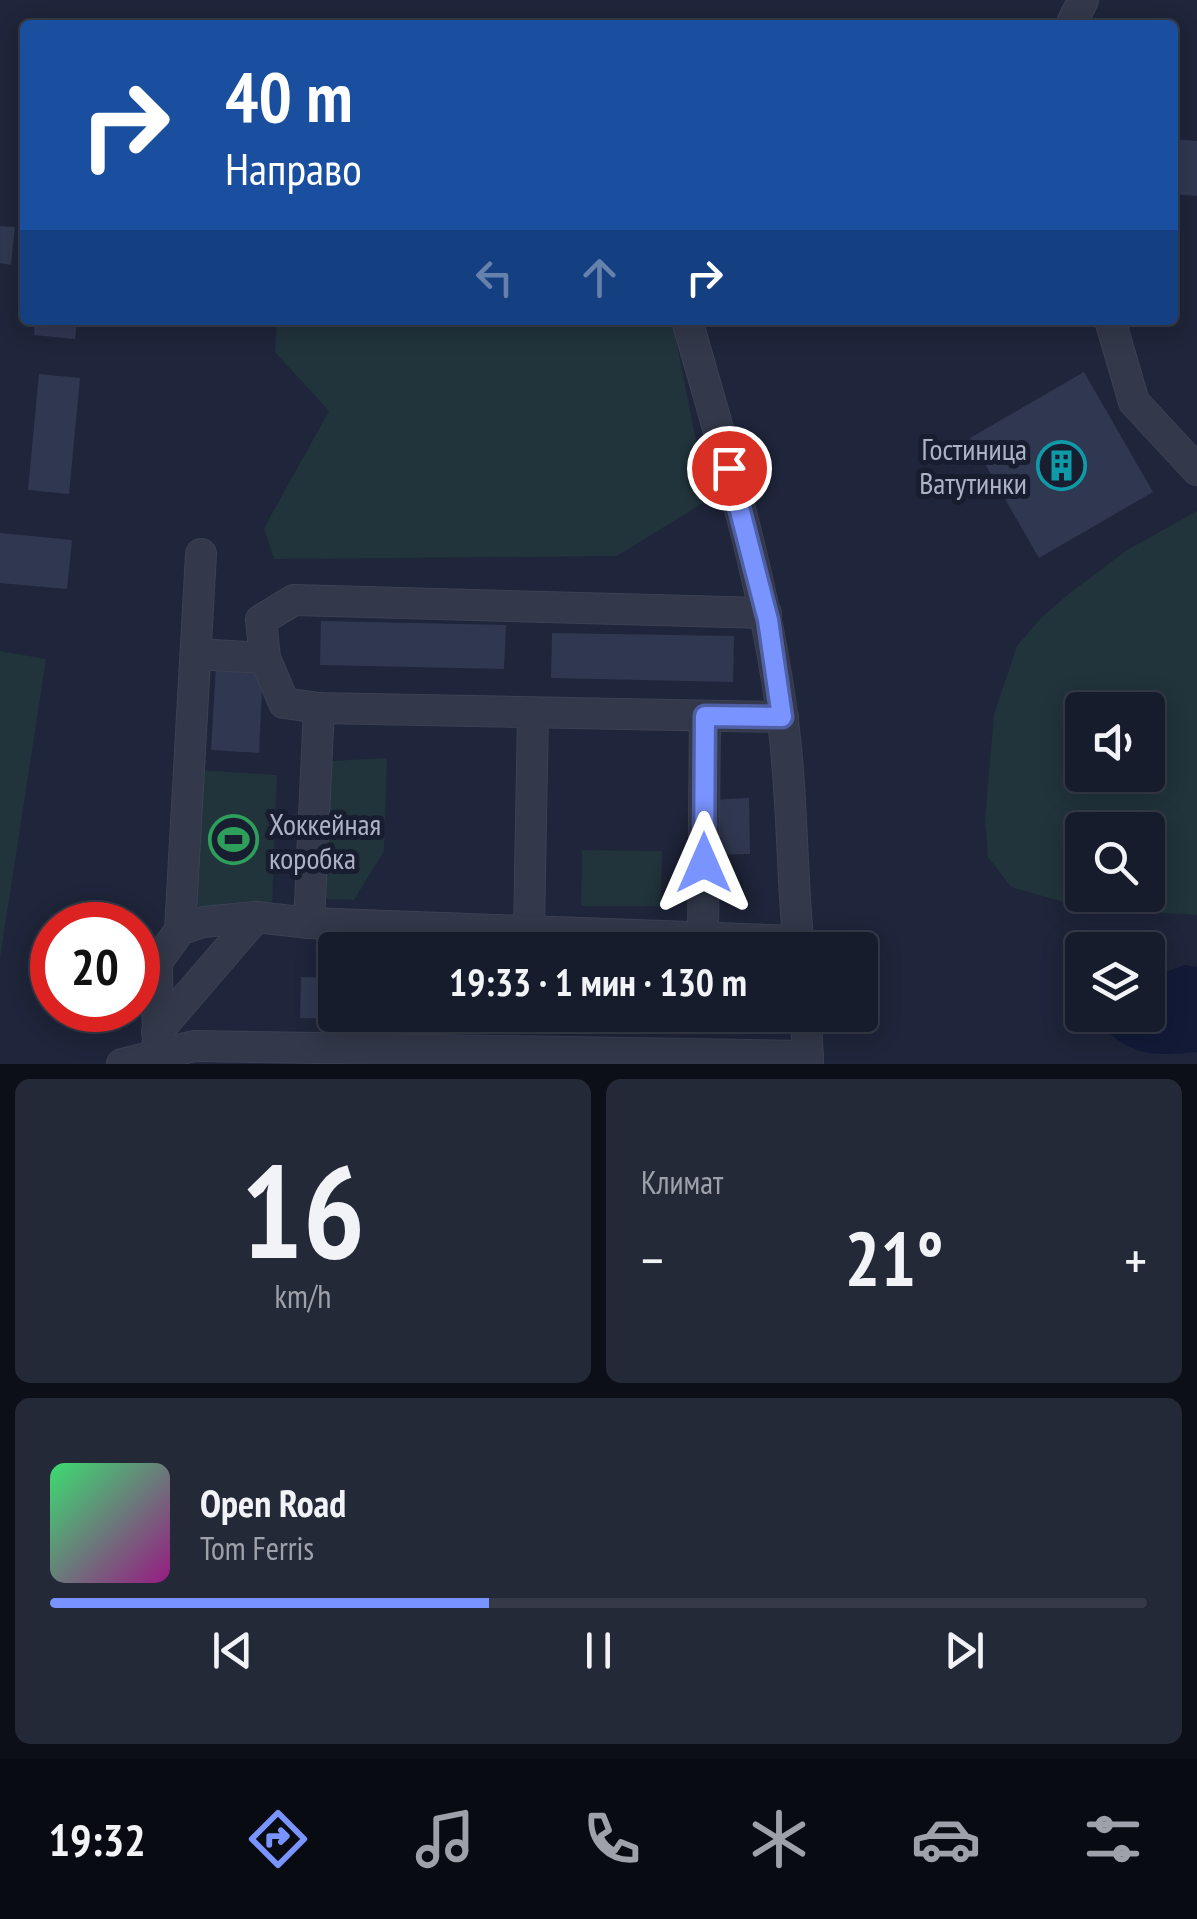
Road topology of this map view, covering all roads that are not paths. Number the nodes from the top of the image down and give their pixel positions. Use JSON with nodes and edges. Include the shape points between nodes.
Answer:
{"nodes":[{"id":1,"x":688,"y":325,"type":"edge"},
{"id":2,"x":1111,"y":325,"type":"edge"},
{"id":3,"x":1197,"y":470,"type":"edge"},
{"id":4,"x":202,"y":554,"type":"dead end"},
{"id":5,"x":766,"y":614,"type":"junction"},
{"id":6,"x":196,"y":654,"type":"junction"},
{"id":7,"x":265,"y":658,"type":"junction"},
{"id":8,"x":319,"y":708,"type":"junction"},
{"id":9,"x":533,"y":713,"type":"junction"},
{"id":10,"x":705,"y":716,"type":"junction"},
{"id":11,"x":782,"y":717,"type":"junction"},
{"id":12,"x":256,"y":917,"type":"junction"},
{"id":13,"x":309,"y":922,"type":"junction"},
{"id":14,"x":529,"y":928,"type":"junction"},
{"id":15,"x":180,"y":930,"type":"junction"},
{"id":16,"x":616,"y":932,"type":"edge"},
{"id":17,"x":703,"y":932,"type":"edge"},
{"id":18,"x":797,"y":932,"type":"edge"},
{"id":19,"x":807,"y":1032,"type":"edge"},
{"id":20,"x":158,"y":1043,"type":"junction"},
{"id":21,"x":668,"y":1060,"type":"edge"},
{"id":22,"x":808,"y":1060,"type":"edge"},
{"id":23,"x":122,"y":1064,"type":"edge"}],
"edges":[{"from":1,"to":5,"type":"street"},
{"from":2,"to":3,"type":"street","via":[[1134,402]]},
{"from":4,"to":6,"type":"street"},
{"from":5,"to":7,"type":"street","via":[[294,600],[261,620]]},
{"from":5,"to":11,"type":"street"},
{"from":6,"to":7,"type":"street"},
{"from":6,"to":15,"type":"street"},
{"from":7,"to":8,"type":"street","via":[[284,703]]},
{"from":8,"to":9,"type":"street"},
{"from":8,"to":13,"type":"street"},
{"from":9,"to":10,"type":"street"},
{"from":9,"to":14,"type":"street"},
{"from":10,"to":11,"type":"street"},
{"from":10,"to":17,"type":"street"},
{"from":11,"to":18,"type":"street"},
{"from":12,"to":13,"type":"street"},
{"from":12,"to":15,"type":"street"},
{"from":12,"to":20,"type":"street"},
{"from":13,"to":14,"type":"street"},
{"from":14,"to":16,"type":"street"},
{"from":15,"to":20,"type":"street","via":[[157,962]]},
{"from":19,"to":22,"type":"street"},
{"from":20,"to":21,"type":"street"},
{"from":20,"to":23,"type":"street"},
{"from":21,"to":22,"type":"street"}]}
